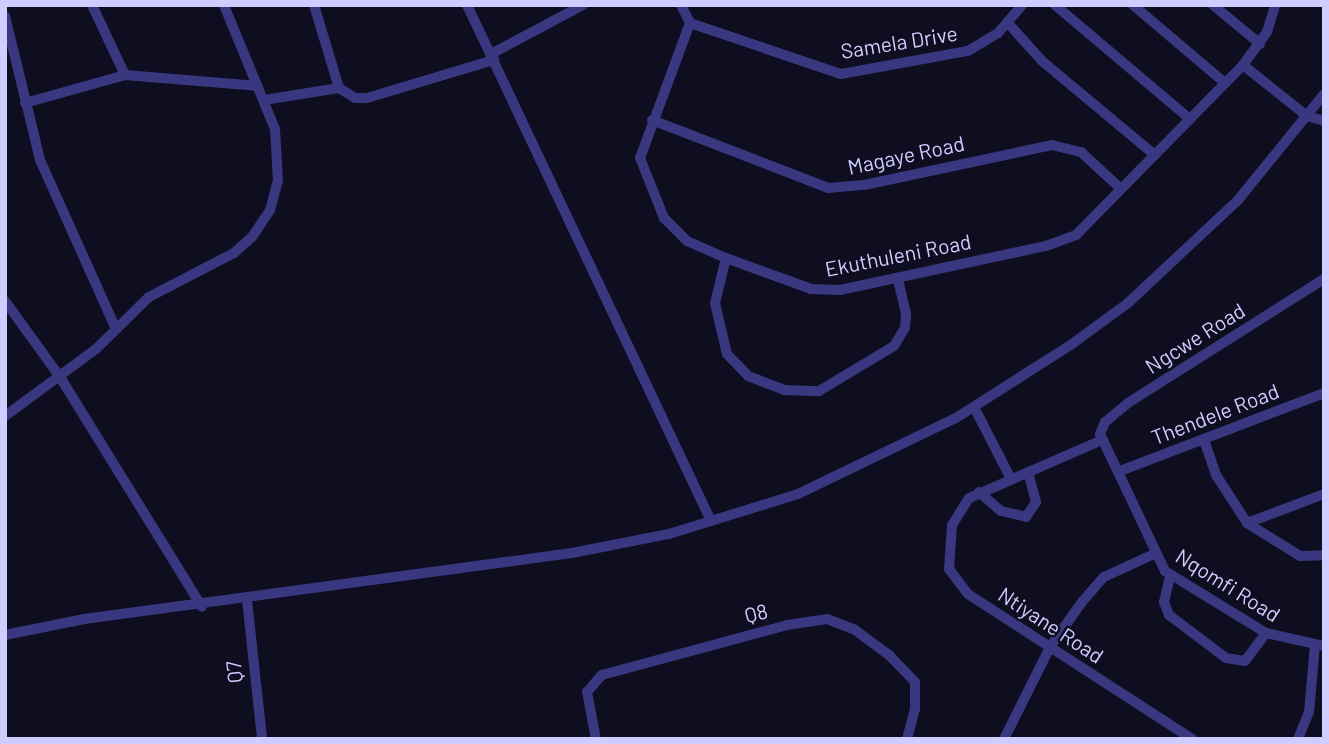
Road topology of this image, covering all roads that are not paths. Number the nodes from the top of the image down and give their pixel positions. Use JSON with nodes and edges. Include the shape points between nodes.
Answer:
{"nodes":[{"id":1,"x":92,"y":5,"type":"edge"},
{"id":2,"x":224,"y":5,"type":"edge"},
{"id":3,"x":314,"y":5,"type":"edge"},
{"id":4,"x":467,"y":5,"type":"edge"},
{"id":5,"x":583,"y":5,"type":"edge"},
{"id":6,"x":681,"y":5,"type":"edge"},
{"id":7,"x":1021,"y":5,"type":"edge"},
{"id":8,"x":1055,"y":5,"type":"edge"},
{"id":9,"x":1133,"y":5,"type":"edge"},
{"id":10,"x":1213,"y":5,"type":"edge"},
{"id":11,"x":1275,"y":5,"type":"edge"},
{"id":12,"x":5,"y":16,"type":"edge"},
{"id":13,"x":1007,"y":22,"type":"junction"},
{"id":14,"x":690,"y":23,"type":"junction"},
{"id":15,"x":1260,"y":44,"type":"junction"},
{"id":16,"x":492,"y":57,"type":"junction"},
{"id":17,"x":1243,"y":65,"type":"junction"},
{"id":18,"x":18,"y":71,"type":"junction"},
{"id":19,"x":5,"y":75,"type":"edge"},
{"id":20,"x":125,"y":75,"type":"junction"},
{"id":21,"x":1225,"y":83,"type":"junction"},
{"id":22,"x":258,"y":86,"type":"junction"},
{"id":23,"x":338,"y":88,"type":"junction"},
{"id":24,"x":1324,"y":94,"type":"edge"},
{"id":25,"x":264,"y":100,"type":"junction"},
{"id":26,"x":25,"y":103,"type":"junction"},
{"id":27,"x":1307,"y":116,"type":"junction"},
{"id":28,"x":1190,"y":119,"type":"junction"},
{"id":29,"x":652,"y":120,"type":"junction"},
{"id":30,"x":1324,"y":121,"type":"edge"},
{"id":31,"x":1154,"y":155,"type":"junction"},
{"id":32,"x":1121,"y":189,"type":"junction"},
{"id":33,"x":726,"y":258,"type":"junction"},
{"id":34,"x":898,"y":279,"type":"junction"},
{"id":35,"x":1324,"y":279,"type":"edge"},
{"id":36,"x":1318,"y":293,"type":"edge"},
{"id":37,"x":5,"y":301,"type":"edge"},
{"id":38,"x":115,"y":327,"type":"junction"},
{"id":39,"x":60,"y":377,"type":"junction"},
{"id":40,"x":1324,"y":393,"type":"edge"},
{"id":41,"x":974,"y":407,"type":"junction"},
{"id":42,"x":5,"y":416,"type":"edge"},
{"id":43,"x":1102,"y":440,"type":"junction"},
{"id":44,"x":1204,"y":440,"type":"junction"},
{"id":45,"x":1121,"y":471,"type":"junction"},
{"id":46,"x":1028,"y":472,"type":"junction"},
{"id":47,"x":1011,"y":478,"type":"junction"},
{"id":48,"x":979,"y":492,"type":"junction"},
{"id":49,"x":1324,"y":495,"type":"edge"},
{"id":50,"x":711,"y":522,"type":"junction"},
{"id":51,"x":1247,"y":523,"type":"junction"},
{"id":52,"x":1154,"y":554,"type":"junction"},
{"id":53,"x":1324,"y":555,"type":"edge"},
{"id":54,"x":1170,"y":576,"type":"junction"},
{"id":55,"x":247,"y":600,"type":"junction"},
{"id":56,"x":202,"y":607,"type":"junction"},
{"id":57,"x":1266,"y":633,"type":"junction"},
{"id":58,"x":5,"y":635,"type":"edge"},
{"id":59,"x":1319,"y":645,"type":"edge"},
{"id":60,"x":1050,"y":647,"type":"junction"},
{"id":61,"x":262,"y":739,"type":"edge"},
{"id":62,"x":596,"y":739,"type":"edge"},
{"id":63,"x":907,"y":739,"type":"edge"},
{"id":64,"x":1004,"y":739,"type":"edge"},
{"id":65,"x":1192,"y":739,"type":"edge"},
{"id":66,"x":1298,"y":739,"type":"edge"}],
"edges":[{"from":1,"to":20,"type":"street"},
{"from":2,"to":22,"type":"street"},
{"from":3,"to":23,"type":"street"},
{"from":4,"to":16,"type":"street"},
{"from":5,"to":16,"type":"street"},
{"from":6,"to":14,"type":"street"},
{"from":7,"to":13,"type":"street","name":"Samela Drive"},
{"from":8,"to":28,"type":"street"},
{"from":9,"to":21,"type":"street"},
{"from":10,"to":15,"type":"street"},
{"from":11,"to":15,"type":"street","name":"Ekuthuleni Road","via":[[1273,20]]},
{"from":12,"to":18,"type":"street"},
{"from":13,"to":14,"type":"street","name":"Samela Drive","via":[[986,43],[968,51],[841,74]]},
{"from":13,"to":31,"type":"street","via":[[1042,61]]},
{"from":14,"to":29,"type":"street","name":"Ekuthuleni Road"},
{"from":15,"to":17,"type":"street","name":"Ekuthuleni Road"},
{"from":16,"to":23,"type":"street","via":[[367,98],[355,98]]},
{"from":16,"to":50,"type":"street"},
{"from":17,"to":21,"type":"street","name":"Ekuthuleni Road"},
{"from":17,"to":27,"type":"street"},
{"from":18,"to":19,"type":"street"},
{"from":18,"to":26,"type":"street"},
{"from":20,"to":22,"type":"street"},
{"from":20,"to":26,"type":"street"},
{"from":21,"to":28,"type":"street","name":"Ekuthuleni Road"},
{"from":22,"to":25,"type":"street"},
{"from":23,"to":25,"type":"street"},
{"from":24,"to":27,"type":"street"},
{"from":25,"to":38,"type":"street","via":[[279,156],[275,195],[262,223],[234,253],[149,297]]},
{"from":26,"to":38,"type":"street","via":[[40,160]]},
{"from":27,"to":30,"type":"street"},
{"from":27,"to":41,"type":"street","via":[[1238,200],[1166,271],[1072,344]]},
{"from":28,"to":31,"type":"street","name":"Ekuthuleni Road"},
{"from":29,"to":32,"type":"street","name":"Magaye Road","via":[[828,188],[864,185],[1052,145],[1081,152]]},
{"from":29,"to":33,"type":"street","name":"Ekuthuleni Road","via":[[640,158],[664,218],[687,241]]},
{"from":31,"to":32,"type":"street","name":"Ekuthuleni Road"},
{"from":32,"to":34,"type":"street","name":"Ekuthuleni Road","via":[[1090,223],[1063,242]]},
{"from":33,"to":34,"type":"street","name":"Ekuthuleni Road","via":[[811,289],[840,290]]},
{"from":33,"to":34,"type":"street","via":[[715,303],[727,354],[748,376],[784,390],[818,391],[894,346],[905,328],[906,314]]},
{"from":35,"to":36,"type":"street","name":"Ngcwe Road"},
{"from":36,"to":43,"type":"street","name":"Ngcwe Road","via":[[1197,357],[1128,403],[1105,422]]},
{"from":37,"to":39,"type":"street"},
{"from":38,"to":39,"type":"street"},
{"from":39,"to":42,"type":"street"},
{"from":39,"to":56,"type":"street"},
{"from":40,"to":44,"type":"street","name":"Thendele Road"},
{"from":41,"to":47,"type":"street"},
{"from":41,"to":50,"type":"street","via":[[798,494]]},
{"from":43,"to":45,"type":"street","name":"Nqomfi Road"},
{"from":43,"to":46,"type":"street"},
{"from":44,"to":45,"type":"street","name":"Thendele Road"},
{"from":44,"to":51,"type":"street","via":[[1216,474]]},
{"from":45,"to":52,"type":"street","name":"Nqomfi Road"},
{"from":46,"to":47,"type":"street"},
{"from":46,"to":48,"type":"street","via":[[1036,502],[1026,517],[1001,511]]},
{"from":47,"to":48,"type":"street"},
{"from":48,"to":60,"type":"street","name":"Ntiyane Road","via":[[959,510],[949,538],[952,577],[968,594]]},
{"from":49,"to":51,"type":"street"},
{"from":50,"to":55,"type":"street","via":[[572,553]]},
{"from":51,"to":53,"type":"street","via":[[1300,556]]},
{"from":52,"to":54,"type":"street","name":"Nqomfi Road"},
{"from":52,"to":60,"type":"street","via":[[1104,577]]},
{"from":54,"to":57,"type":"street","name":"Nqomfi Road"},
{"from":54,"to":57,"type":"street","via":[[1164,602],[1169,615],[1226,659],[1245,661]]},
{"from":55,"to":56,"type":"street"},
{"from":55,"to":61,"type":"street","name":"Q7"},
{"from":56,"to":58,"type":"street","via":[[84,619]]},
{"from":57,"to":59,"type":"street","name":"Nqomfi Road"},
{"from":59,"to":66,"type":"street","via":[[1309,712]]},
{"from":60,"to":64,"type":"street"},
{"from":60,"to":65,"type":"street","name":"Ntiyane Road"},
{"from":62,"to":63,"type":"street","name":"Q8","via":[[587,692],[602,675],[787,625],[827,619],[872,642],[915,681],[915,709]]}]}
